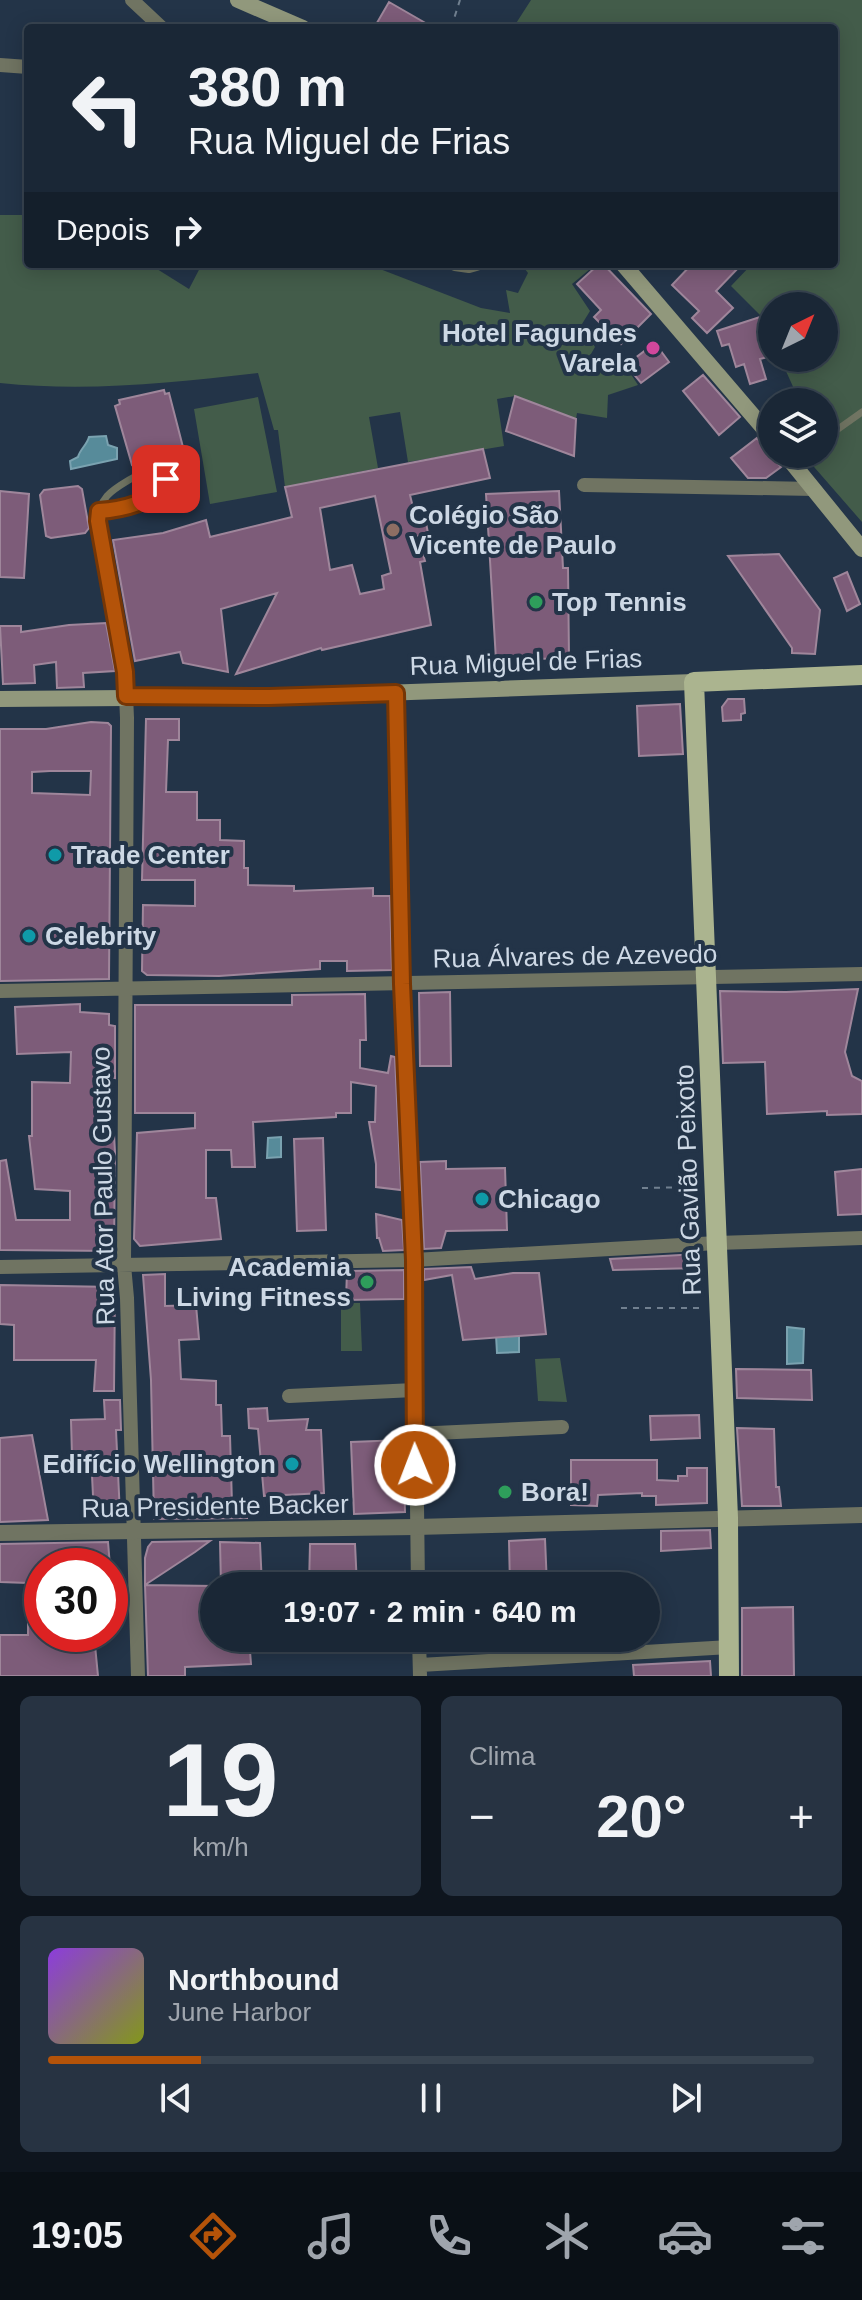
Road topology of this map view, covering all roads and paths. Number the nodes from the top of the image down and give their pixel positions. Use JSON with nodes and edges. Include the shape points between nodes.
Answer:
{"nodes":[{"id":1,"x":132,"y":0,"type":"edge"},
{"id":2,"x":238,"y":0,"type":"edge"},
{"id":3,"x":460,"y":0,"type":"edge"},
{"id":4,"x":158,"y":24,"type":"edge"},
{"id":5,"x":294,"y":24,"type":"edge"},
{"id":6,"x":452,"y":24,"type":"edge"},
{"id":7,"x":0,"y":64,"type":"edge"},
{"id":8,"x":24,"y":67,"type":"edge"},
{"id":9,"x":626,"y":268,"type":"edge"},
{"id":10,"x":862,"y":412,"type":"edge"},
{"id":11,"x":758,"y":422,"type":"edge"},
{"id":12,"x":838,"y":429,"type":"edge"},
{"id":13,"x":800,"y":468,"type":"edge"},
{"id":14,"x":584,"y":485,"type":"dead end"},
{"id":15,"x":814,"y":489,"type":"junction"},
{"id":16,"x":99,"y":511,"type":"junction"},
{"id":17,"x":862,"y":549,"type":"edge"},
{"id":18,"x":111,"y":594,"type":"joint"},
{"id":19,"x":862,"y":675,"type":"edge"},
{"id":20,"x":694,"y":682,"type":"junction"},
{"id":21,"x":396,"y":693,"type":"junction"},
{"id":22,"x":126,"y":696,"type":"junction"},
{"id":23,"x":0,"y":699,"type":"edge"},
{"id":24,"x":862,"y":974,"type":"edge"},
{"id":25,"x":705,"y":978,"type":"junction"},
{"id":26,"x":402,"y":984,"type":"junction"},
{"id":27,"x":126,"y":989,"type":"junction"},
{"id":28,"x":0,"y":991,"type":"edge"},
{"id":29,"x":714,"y":1187,"type":"junction"},
{"id":30,"x":642,"y":1188,"type":"dead end"},
{"id":31,"x":862,"y":1238,"type":"edge"},
{"id":32,"x":717,"y":1243,"type":"junction"},
{"id":33,"x":414,"y":1260,"type":"junction"},
{"id":34,"x":124,"y":1265,"type":"junction"},
{"id":35,"x":0,"y":1267,"type":"edge"},
{"id":36,"x":621,"y":1308,"type":"dead end"},
{"id":37,"x":719,"y":1308,"type":"junction"},
{"id":38,"x":414,"y":1390,"type":"junction"},
{"id":39,"x":289,"y":1396,"type":"dead end"},
{"id":40,"x":562,"y":1427,"type":"dead end"},
{"id":41,"x":414,"y":1434,"type":"junction"},
{"id":42,"x":862,"y":1515,"type":"edge"},
{"id":43,"x":728,"y":1518,"type":"junction"},
{"id":44,"x":416,"y":1527,"type":"junction"},
{"id":45,"x":134,"y":1531,"type":"junction"},
{"id":46,"x":0,"y":1533,"type":"edge"},
{"id":47,"x":418,"y":1572,"type":"edge"},
{"id":48,"x":730,"y":1647,"type":"junction"},
{"id":49,"x":420,"y":1671,"type":"edge"},
{"id":50,"x":138,"y":1676,"type":"edge"},
{"id":51,"x":729,"y":1676,"type":"edge"}],
"edges":[{"from":1,"to":4,"type":"street"},
{"from":2,"to":5,"type":"main road"},
{"from":3,"to":6,"type":"path"},
{"from":7,"to":8,"type":"street"},
{"from":9,"to":11,"type":"main road"},
{"from":10,"to":12,"type":"lane"},
{"from":13,"to":15,"type":"main road"},
{"from":14,"to":15,"type":"street"},
{"from":15,"to":17,"type":"main road"},
{"from":16,"to":16,"type":"lane","via":[[127,508],[159,491],[166,484],[165,475],[146,471],[107,495]]},
{"from":16,"to":18,"type":"lane"},
{"from":18,"to":22,"type":"street","name":"Rua Ator Paulo Gustavo"},
{"from":19,"to":20,"type":"main road","name":"Rua Miguel de Frias"},
{"from":20,"to":21,"type":"main road","name":"Rua Miguel de Frias"},
{"from":20,"to":25,"type":"main road","name":"Rua Gavião Peixoto"},
{"from":21,"to":22,"type":"main road","name":"Rua Miguel de Frias"},
{"from":21,"to":26,"type":"street"},
{"from":22,"to":23,"type":"main road","name":"Rua Miguel de Frias"},
{"from":22,"to":27,"type":"street","name":"Rua Ator Paulo Gustavo"},
{"from":24,"to":25,"type":"street","name":"Rua Álvares de Azevedo"},
{"from":25,"to":26,"type":"street","name":"Rua Álvares de Azevedo"},
{"from":25,"to":29,"type":"main road","name":"Rua Gavião Peixoto"},
{"from":26,"to":27,"type":"street","name":"Rua Álvares de Azevedo"},
{"from":26,"to":33,"type":"street"},
{"from":27,"to":28,"type":"street","name":"Rua Álvares de Azevedo"},
{"from":27,"to":34,"type":"street","name":"Rua Ator Paulo Gustavo"},
{"from":29,"to":30,"type":"path"},
{"from":29,"to":32,"type":"main road","name":"Rua Gavião Peixoto"},
{"from":31,"to":32,"type":"street"},
{"from":32,"to":33,"type":"street"},
{"from":32,"to":37,"type":"main road","name":"Rua Gavião Peixoto"},
{"from":33,"to":34,"type":"street"},
{"from":33,"to":38,"type":"street"},
{"from":34,"to":35,"type":"street"},
{"from":34,"to":45,"type":"street","name":"Rua Ator Paulo Gustavo"},
{"from":36,"to":37,"type":"path"},
{"from":37,"to":43,"type":"main road","name":"Rua Gavião Peixoto"},
{"from":38,"to":39,"type":"street"},
{"from":38,"to":41,"type":"street"},
{"from":40,"to":41,"type":"street"},
{"from":41,"to":44,"type":"street"},
{"from":42,"to":43,"type":"street","name":"Rua Presidente Backer"},
{"from":43,"to":44,"type":"street","name":"Rua Presidente Backer"},
{"from":43,"to":48,"type":"main road","name":"Rua Gavião Peixoto"},
{"from":44,"to":45,"type":"street","name":"Rua Presidente Backer"},
{"from":44,"to":47,"type":"street"},
{"from":45,"to":46,"type":"street","name":"Rua Presidente Backer"},
{"from":45,"to":50,"type":"street","name":"Rua Ator Paulo Gustavo"},
{"from":48,"to":49,"type":"street"},
{"from":48,"to":51,"type":"main road","name":"Rua Gavião Peixoto"}]}
